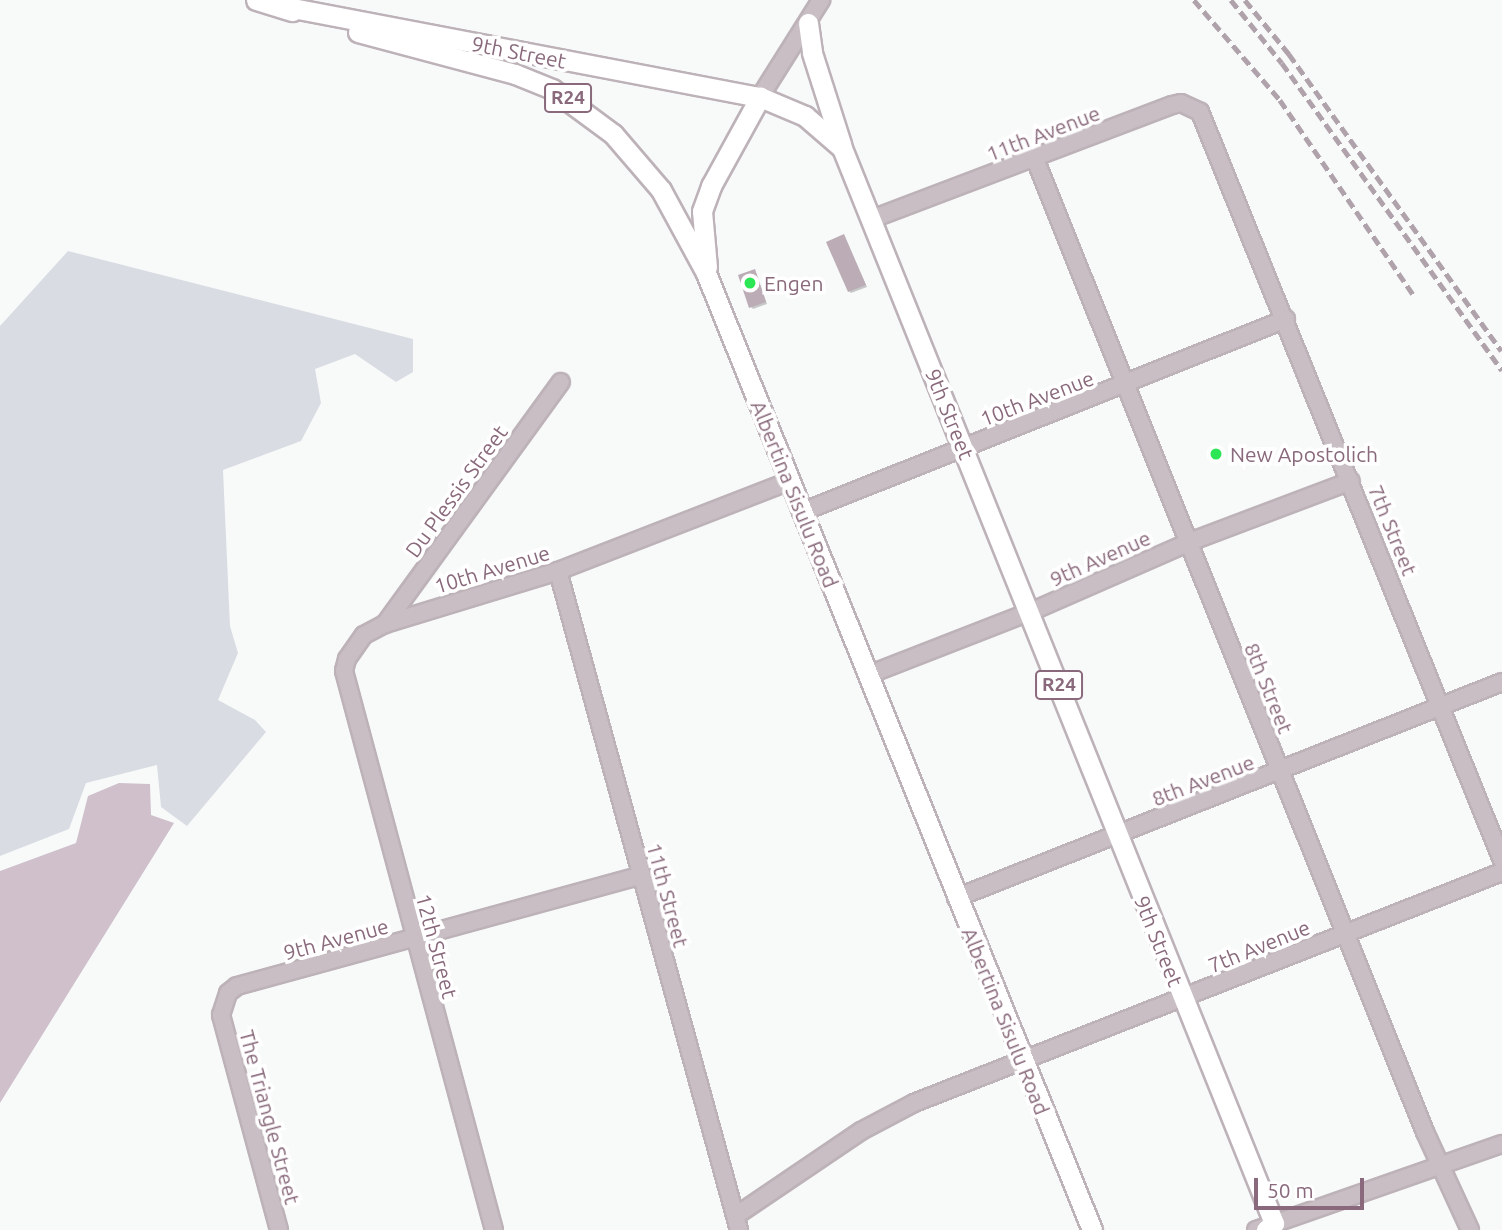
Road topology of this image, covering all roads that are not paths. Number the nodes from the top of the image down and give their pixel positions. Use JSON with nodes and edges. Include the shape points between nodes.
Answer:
{"nodes":[{"id":1,"x":256,"y":0,"type":"edge"},
{"id":2,"x":821,"y":0,"type":"edge"},
{"id":3,"x":282,"y":6,"type":"junction"},
{"id":4,"x":808,"y":23,"type":"junction"},
{"id":5,"x":760,"y":97,"type":"junction"},
{"id":6,"x":1213,"y":137,"type":"joint"},
{"id":7,"x":842,"y":148,"type":"junction"},
{"id":8,"x":1035,"y":159,"type":"junction"},
{"id":9,"x":872,"y":219,"type":"junction"},
{"id":10,"x":706,"y":272,"type":"junction"},
{"id":11,"x":1286,"y":320,"type":"junction"},
{"id":12,"x":561,"y":383,"type":"dead end"},
{"id":13,"x":1128,"y":386,"type":"junction"},
{"id":14,"x":964,"y":449,"type":"junction"},
{"id":15,"x":790,"y":481,"type":"junction"},
{"id":16,"x":1351,"y":481,"type":"junction"},
{"id":17,"x":802,"y":512,"type":"junction"},
{"id":18,"x":1187,"y":543,"type":"junction"},
{"id":19,"x":558,"y":571,"type":"junction"},
{"id":20,"x":1030,"y":612,"type":"junction"},
{"id":21,"x":385,"y":624,"type":"junction"},
{"id":22,"x":344,"y":671,"type":"joint"},
{"id":23,"x":868,"y":675,"type":"junction"},
{"id":24,"x":1502,"y":682,"type":"edge"},
{"id":25,"x":1441,"y":707,"type":"junction"},
{"id":26,"x":1281,"y":772,"type":"junction"},
{"id":27,"x":1118,"y":836,"type":"junction"},
{"id":28,"x":1502,"y":860,"type":"edge"},
{"id":29,"x":1502,"y":872,"type":"edge"},
{"id":30,"x":640,"y":876,"type":"junction"},
{"id":31,"x":956,"y":898,"type":"junction"},
{"id":32,"x":1345,"y":934,"type":"junction"},
{"id":33,"x":414,"y":940,"type":"junction"},
{"id":34,"x":1182,"y":999,"type":"junction"},
{"id":35,"x":220,"y":1014,"type":"joint"},
{"id":36,"x":1023,"y":1060,"type":"junction"},
{"id":37,"x":1502,"y":1144,"type":"edge"},
{"id":38,"x":1438,"y":1163,"type":"junction"},
{"id":39,"x":738,"y":1222,"type":"edge"},
{"id":40,"x":1265,"y":1228,"type":"edge"},
{"id":41,"x":279,"y":1230,"type":"edge"},
{"id":42,"x":494,"y":1230,"type":"edge"},
{"id":43,"x":1092,"y":1230,"type":"edge"},
{"id":44,"x":1471,"y":1230,"type":"edge"}],
"edges":[{"from":1,"to":3,"type":"main road","name":"Albertina Sisulu Road","number":"R24"},
{"from":2,"to":4,"type":"street"},
{"from":3,"to":5,"type":"main road","name":"9th Street","number":"R24"},
{"from":3,"to":10,"type":"main road","name":"Albertina Sisulu Road","number":"R24","via":[[347,29],[515,74],[566,97],[613,134],[649,172]]},
{"from":4,"to":5,"type":"street"},
{"from":4,"to":7,"type":"main road","via":[[811,53]]},
{"from":5,"to":7,"type":"main road","name":"9th Street","number":"R24","via":[[816,123]]},
{"from":5,"to":10,"type":"main road","via":[[702,211]]},
{"from":6,"to":8,"type":"street","name":"11th Avenue","via":[[1200,112],[1181,103]]},
{"from":6,"to":11,"type":"street","name":"7th Street"},
{"from":7,"to":9,"type":"main road","name":"9th Street","number":"R24"},
{"from":8,"to":9,"type":"street","name":"11th Avenue"},
{"from":8,"to":13,"type":"street","name":"8th Street"},
{"from":9,"to":14,"type":"main road","name":"9th Street","number":"R24"},
{"from":10,"to":15,"type":"main road","name":"Albertina Sisulu Road","number":"R24"},
{"from":11,"to":13,"type":"street","name":"10th Avenue"},
{"from":11,"to":16,"type":"street","name":"7th Street"},
{"from":12,"to":21,"type":"street","name":"Du Plessis Street"},
{"from":13,"to":14,"type":"street","name":"10th Avenue"},
{"from":13,"to":18,"type":"street","name":"8th Street"},
{"from":14,"to":17,"type":"street","name":"10th Avenue"},
{"from":14,"to":20,"type":"main road","name":"9th Street","number":"R24"},
{"from":15,"to":17,"type":"main road","name":"Albertina Sisulu Road","number":"R24"},
{"from":15,"to":19,"type":"street","name":"10th Avenue"},
{"from":16,"to":18,"type":"street","name":"9th Avenue"},
{"from":16,"to":25,"type":"street","name":"7th Street"},
{"from":17,"to":23,"type":"main road","name":"Albertina Sisulu Road","number":"R24"},
{"from":18,"to":20,"type":"street","name":"9th Avenue"},
{"from":18,"to":26,"type":"street","name":"8th Street"},
{"from":19,"to":21,"type":"street","name":"10th Avenue"},
{"from":19,"to":30,"type":"street","name":"11th Street"},
{"from":20,"to":23,"type":"street","name":"9th Avenue"},
{"from":20,"to":27,"type":"main road","name":"9th Street","number":"R24"},
{"from":21,"to":22,"type":"street","name":"10th Avenue","via":[[354,644]]},
{"from":22,"to":33,"type":"street","name":"12th Street"},
{"from":23,"to":31,"type":"main road","name":"Albertina Sisulu Road","number":"R24"},
{"from":24,"to":25,"type":"street","name":"8th Avenue"},
{"from":25,"to":26,"type":"street","name":"8th Avenue"},
{"from":25,"to":28,"type":"street","name":"7th Street"},
{"from":26,"to":27,"type":"street","name":"8th Avenue"},
{"from":26,"to":32,"type":"street","name":"8th Street"},
{"from":27,"to":31,"type":"street","name":"8th Avenue"},
{"from":27,"to":34,"type":"main road","name":"9th Street","number":"R24"},
{"from":29,"to":32,"type":"street","name":"7th Avenue"},
{"from":30,"to":33,"type":"street","name":"9th Avenue"},
{"from":30,"to":39,"type":"street","name":"11th Street"},
{"from":31,"to":36,"type":"main road","name":"Albertina Sisulu Road","number":"R24"},
{"from":32,"to":34,"type":"street","name":"7th Avenue"},
{"from":32,"to":38,"type":"street","name":"8th Street"},
{"from":33,"to":35,"type":"street","name":"9th Avenue","via":[[237,986],[222,1003]]},
{"from":33,"to":42,"type":"street","name":"12th Street"},
{"from":34,"to":36,"type":"street","name":"7th Avenue"},
{"from":34,"to":40,"type":"main road","name":"9th Street","number":"R24"},
{"from":35,"to":41,"type":"street","name":"The Triangle Street"},
{"from":36,"to":39,"type":"street","name":"7th Avenue","via":[[895,1112]]},
{"from":36,"to":43,"type":"main road","name":"Albertina Sisulu Road","number":"R24"},
{"from":37,"to":38,"type":"street"},
{"from":38,"to":40,"type":"street"},
{"from":38,"to":44,"type":"street","name":"8th Street"}]}
